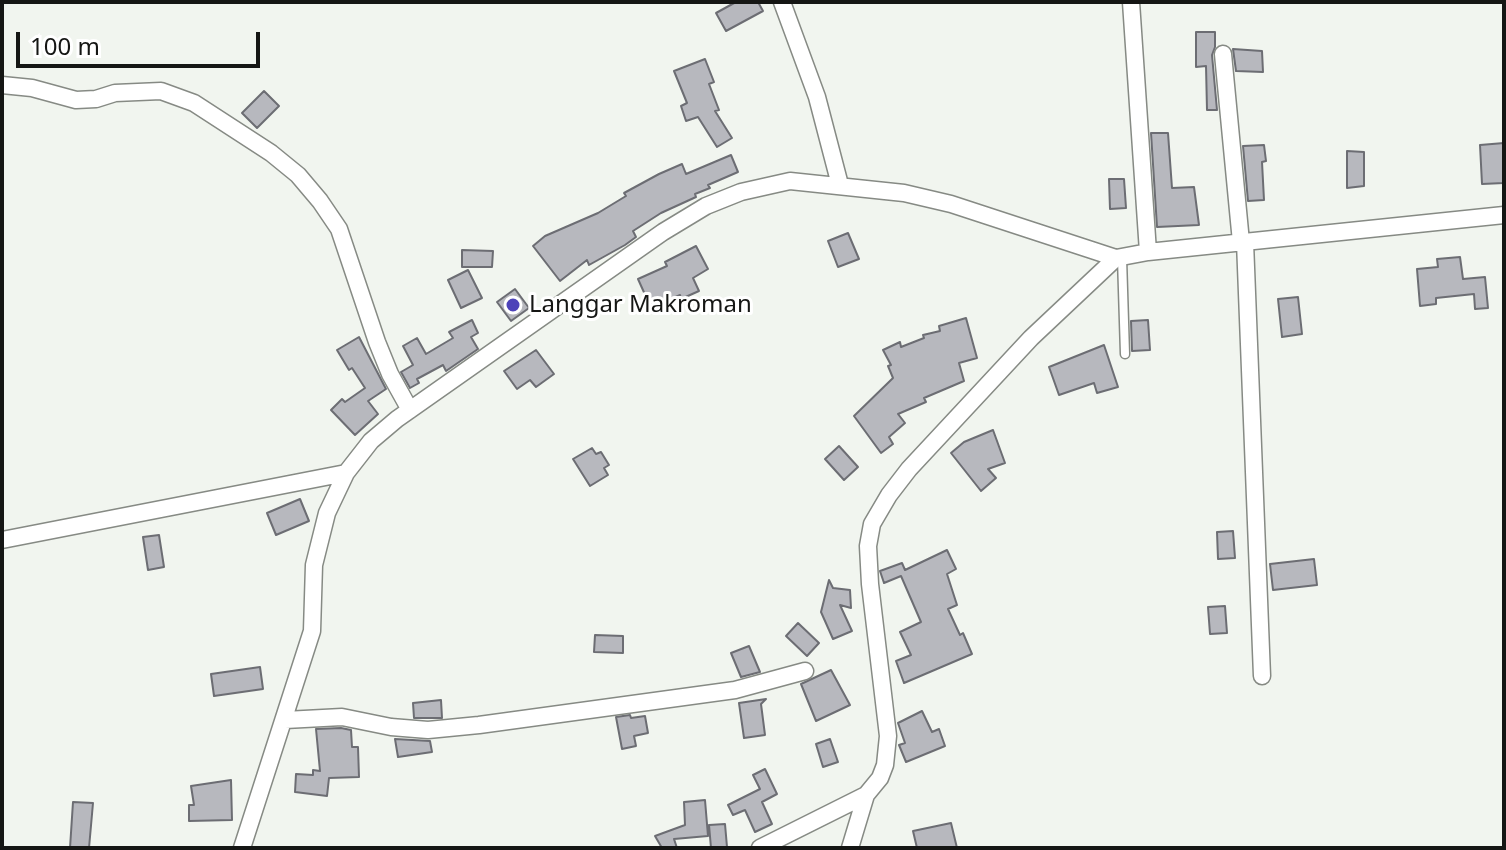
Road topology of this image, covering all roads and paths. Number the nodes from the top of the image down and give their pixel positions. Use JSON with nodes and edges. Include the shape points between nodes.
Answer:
{"nodes":[{"id":1,"x":782,"y":2,"type":"edge"},
{"id":2,"x":1131,"y":2,"type":"edge"},
{"id":3,"x":1223,"y":54,"type":"dead end"},
{"id":4,"x":2,"y":85,"type":"edge"},
{"id":5,"x":840,"y":185,"type":"junction"},
{"id":6,"x":1504,"y":215,"type":"edge"},
{"id":7,"x":1243,"y":242,"type":"junction"},
{"id":8,"x":1148,"y":252,"type":"junction"},
{"id":9,"x":1119,"y":258,"type":"junction"},
{"id":10,"x":1125,"y":354,"type":"dead end"},
{"id":11,"x":410,"y":410,"type":"junction"},
{"id":12,"x":346,"y":473,"type":"junction"},
{"id":13,"x":2,"y":540,"type":"edge"},
{"id":14,"x":805,"y":671,"type":"dead end"},
{"id":15,"x":1262,"y":676,"type":"dead end"},
{"id":16,"x":285,"y":720,"type":"junction"},
{"id":17,"x":866,"y":795,"type":"junction"},
{"id":18,"x":242,"y":848,"type":"edge"},
{"id":19,"x":760,"y":848,"type":"edge"},
{"id":20,"x":850,"y":848,"type":"edge"}],
"edges":[{"from":1,"to":5,"type":"street","via":[[817,97]]},
{"from":2,"to":8,"type":"street"},
{"from":3,"to":7,"type":"street"},
{"from":4,"to":11,"type":"street","via":[[76,100],[161,91],[194,103],[271,153],[298,175],[339,229],[377,342]]},
{"from":5,"to":9,"type":"street","via":[[951,204]]},
{"from":5,"to":11,"type":"street","via":[[790,181],[706,206]]},
{"from":6,"to":7,"type":"street"},
{"from":7,"to":8,"type":"street"},
{"from":7,"to":15,"type":"street"},
{"from":8,"to":9,"type":"street"},
{"from":9,"to":10,"type":"lane"},
{"from":9,"to":17,"type":"street","via":[[1031,338],[940,435],[889,495],[872,524],[870,584],[888,736],[885,765]]},
{"from":11,"to":12,"type":"street","via":[[371,441]]},
{"from":12,"to":13,"type":"street"},
{"from":12,"to":16,"type":"street","via":[[327,513],[314,565],[312,631]]},
{"from":14,"to":16,"type":"street","via":[[735,690],[428,730],[342,717]]},
{"from":16,"to":18,"type":"street"},
{"from":17,"to":19,"type":"street"},
{"from":17,"to":20,"type":"street"}]}
